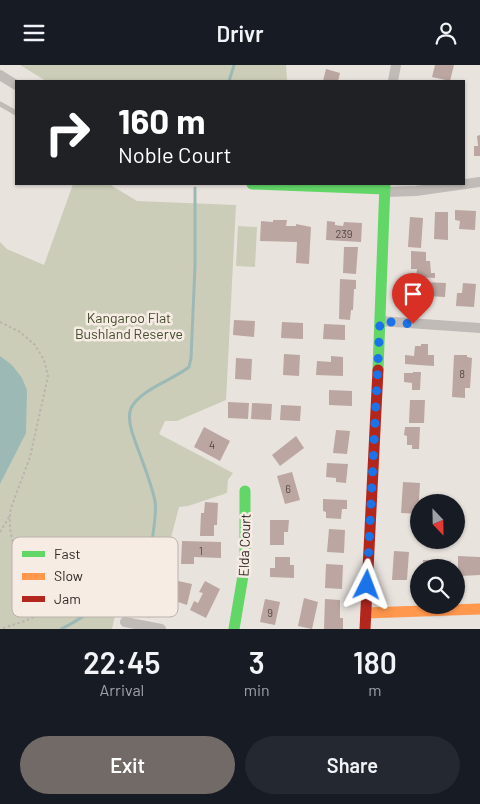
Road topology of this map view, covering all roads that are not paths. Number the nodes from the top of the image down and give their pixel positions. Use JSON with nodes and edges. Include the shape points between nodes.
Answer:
{"nodes":[{"id":1,"x":396,"y":65,"type":"edge"},
{"id":2,"x":0,"y":75,"type":"edge"},
{"id":3,"x":393,"y":80,"type":"edge"},
{"id":4,"x":15,"y":84,"type":"edge"},
{"id":5,"x":0,"y":104,"type":"edge"},
{"id":6,"x":15,"y":112,"type":"edge"},
{"id":7,"x":480,"y":182,"type":"edge"},
{"id":8,"x":465,"y":184,"type":"edge"},
{"id":9,"x":285,"y":185,"type":"edge"},
{"id":10,"x":459,"y":185,"type":"edge"},
{"id":11,"x":385,"y":188,"type":"edge"},
{"id":12,"x":380,"y":321,"type":"junction"},
{"id":13,"x":480,"y":328,"type":"edge"},
{"id":14,"x":245,"y":491,"type":"dead end"},
{"id":15,"x":480,"y":609,"type":"edge"},
{"id":16,"x":366,"y":613,"type":"junction"},
{"id":17,"x":125,"y":622,"type":"dead end"},
{"id":18,"x":161,"y":629,"type":"edge"},
{"id":19,"x":234,"y":629,"type":"edge"},
{"id":20,"x":365,"y":629,"type":"edge"}],
"edges":[{"from":1,"to":3,"type":"street"},
{"from":2,"to":4,"type":"street"},
{"from":5,"to":6,"type":"lane"},
{"from":7,"to":8,"type":"street"},
{"from":9,"to":11,"type":"street"},
{"from":10,"to":11,"type":"street","via":[[416,191]]},
{"from":11,"to":12,"type":"street"},
{"from":12,"to":13,"type":"street"},
{"from":12,"to":16,"type":"street"},
{"from":14,"to":19,"type":"street","name":"Elda Court","via":[[245,564]]},
{"from":15,"to":16,"type":"street"},
{"from":16,"to":20,"type":"street"},
{"from":17,"to":18,"type":"street"}]}
